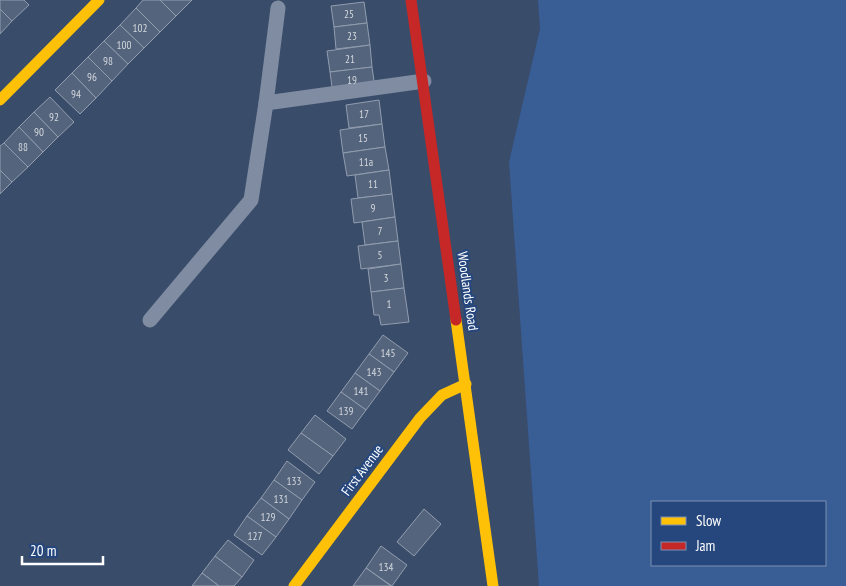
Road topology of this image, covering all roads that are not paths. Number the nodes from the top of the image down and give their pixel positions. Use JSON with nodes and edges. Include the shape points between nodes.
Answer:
{"nodes":[{"id":1,"x":99,"y":0,"type":"edge"},
{"id":2,"x":411,"y":0,"type":"edge"},
{"id":3,"x":278,"y":8,"type":"dead end"},
{"id":4,"x":424,"y":81,"type":"junction"},
{"id":5,"x":0,"y":100,"type":"edge"},
{"id":6,"x":266,"y":103,"type":"junction"},
{"id":7,"x":150,"y":320,"type":"dead end"},
{"id":8,"x":466,"y":384,"type":"junction"},
{"id":9,"x":294,"y":586,"type":"edge"},
{"id":10,"x":493,"y":586,"type":"edge"}],
"edges":[{"from":1,"to":5,"type":"street"},
{"from":2,"to":4,"type":"street","name":"Woodlands Road"},
{"from":3,"to":6,"type":"lane"},
{"from":4,"to":6,"type":"lane"},
{"from":4,"to":8,"type":"street","name":"Woodlands Road"},
{"from":6,"to":7,"type":"lane","via":[[251,200]]},
{"from":8,"to":9,"type":"street","name":"First Avenue","via":[[442,395],[420,418]]},
{"from":8,"to":10,"type":"street","name":"Woodlands Road"}]}
